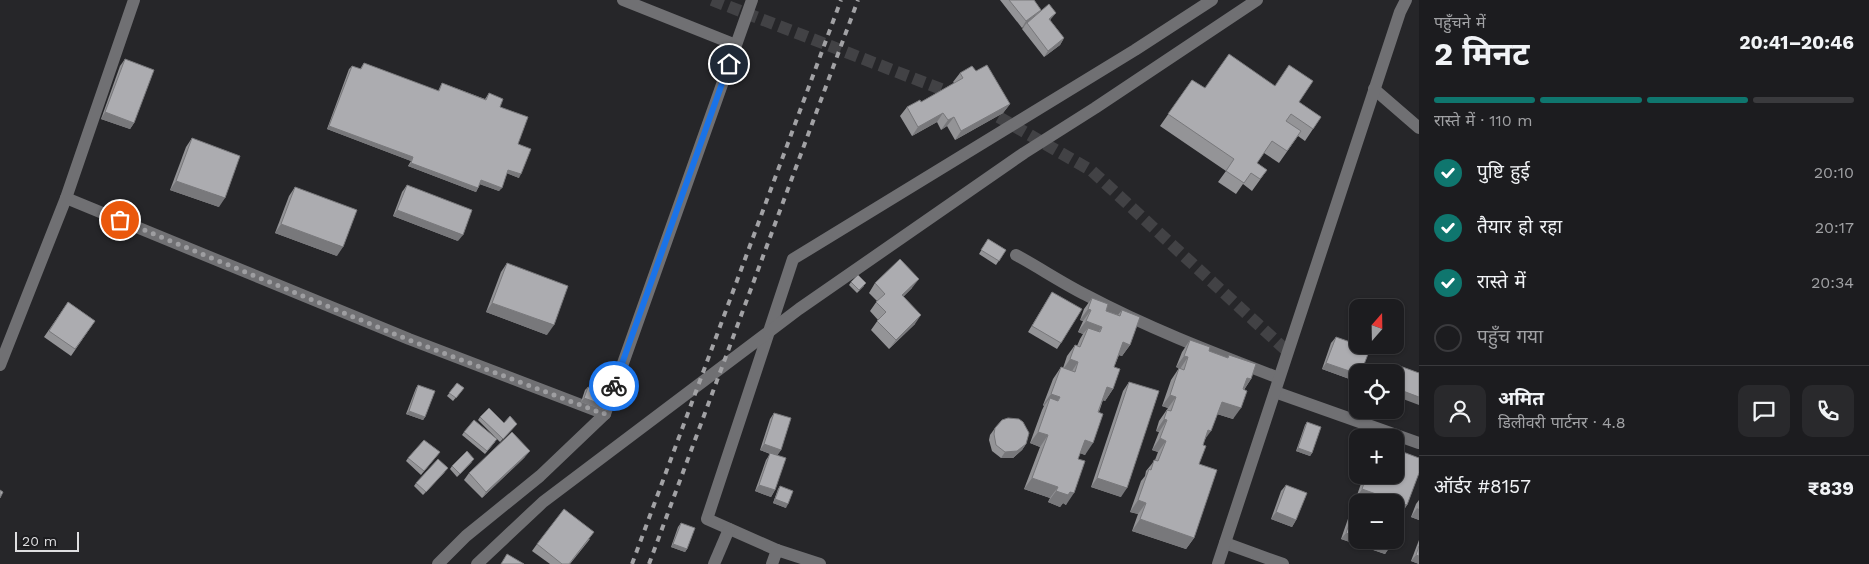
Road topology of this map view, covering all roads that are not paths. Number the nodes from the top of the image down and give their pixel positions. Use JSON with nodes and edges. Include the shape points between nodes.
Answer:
{"nodes":[{"id":1,"x":134,"y":0,"type":"edge"},
{"id":2,"x":622,"y":0,"type":"edge"},
{"id":3,"x":752,"y":0,"type":"edge"},
{"id":4,"x":1212,"y":0,"type":"edge"},
{"id":5,"x":1257,"y":0,"type":"edge"},
{"id":6,"x":1406,"y":0,"type":"edge"},
{"id":7,"x":736,"y":45,"type":"junction"},
{"id":8,"x":1374,"y":89,"type":"junction"},
{"id":9,"x":1419,"y":128,"type":"edge"},
{"id":10,"x":66,"y":198,"type":"junction"},
{"id":11,"x":1016,"y":255,"type":"dead end"},
{"id":12,"x":0,"y":365,"type":"edge"},
{"id":13,"x":1279,"y":378,"type":"junction"},
{"id":14,"x":1275,"y":392,"type":"junction"},
{"id":15,"x":604,"y":414,"type":"junction"},
{"id":16,"x":1419,"y":443,"type":"edge"},
{"id":17,"x":729,"y":529,"type":"junction"},
{"id":18,"x":1225,"y":543,"type":"junction"},
{"id":19,"x":778,"y":550,"type":"junction"},
{"id":20,"x":438,"y":564,"type":"edge"},
{"id":21,"x":477,"y":564,"type":"edge"},
{"id":22,"x":714,"y":564,"type":"edge"},
{"id":23,"x":772,"y":564,"type":"edge"},
{"id":24,"x":820,"y":564,"type":"edge"},
{"id":25,"x":1218,"y":564,"type":"edge"},
{"id":26,"x":1283,"y":564,"type":"edge"}],
"edges":[{"from":1,"to":10,"type":"street"},
{"from":2,"to":7,"type":"street"},
{"from":3,"to":7,"type":"street"},
{"from":4,"to":17,"type":"street","via":[[793,259],[707,519]]},
{"from":5,"to":21,"type":"street","via":[[1024,152],[799,309],[543,502]]},
{"from":6,"to":8,"type":"street"},
{"from":7,"to":15,"type":"street"},
{"from":8,"to":9,"type":"street"},
{"from":8,"to":13,"type":"street"},
{"from":10,"to":12,"type":"street"},
{"from":10,"to":15,"type":"street","via":[[409,340]]},
{"from":11,"to":13,"type":"street","via":[[1135,319]]},
{"from":13,"to":14,"type":"street"},
{"from":14,"to":16,"type":"street"},
{"from":14,"to":18,"type":"street"},
{"from":15,"to":20,"type":"street","via":[[540,476],[466,536]]},
{"from":17,"to":19,"type":"street"},
{"from":17,"to":22,"type":"street"},
{"from":18,"to":25,"type":"street"},
{"from":18,"to":26,"type":"street"},
{"from":19,"to":23,"type":"street"},
{"from":19,"to":24,"type":"street"}]}
